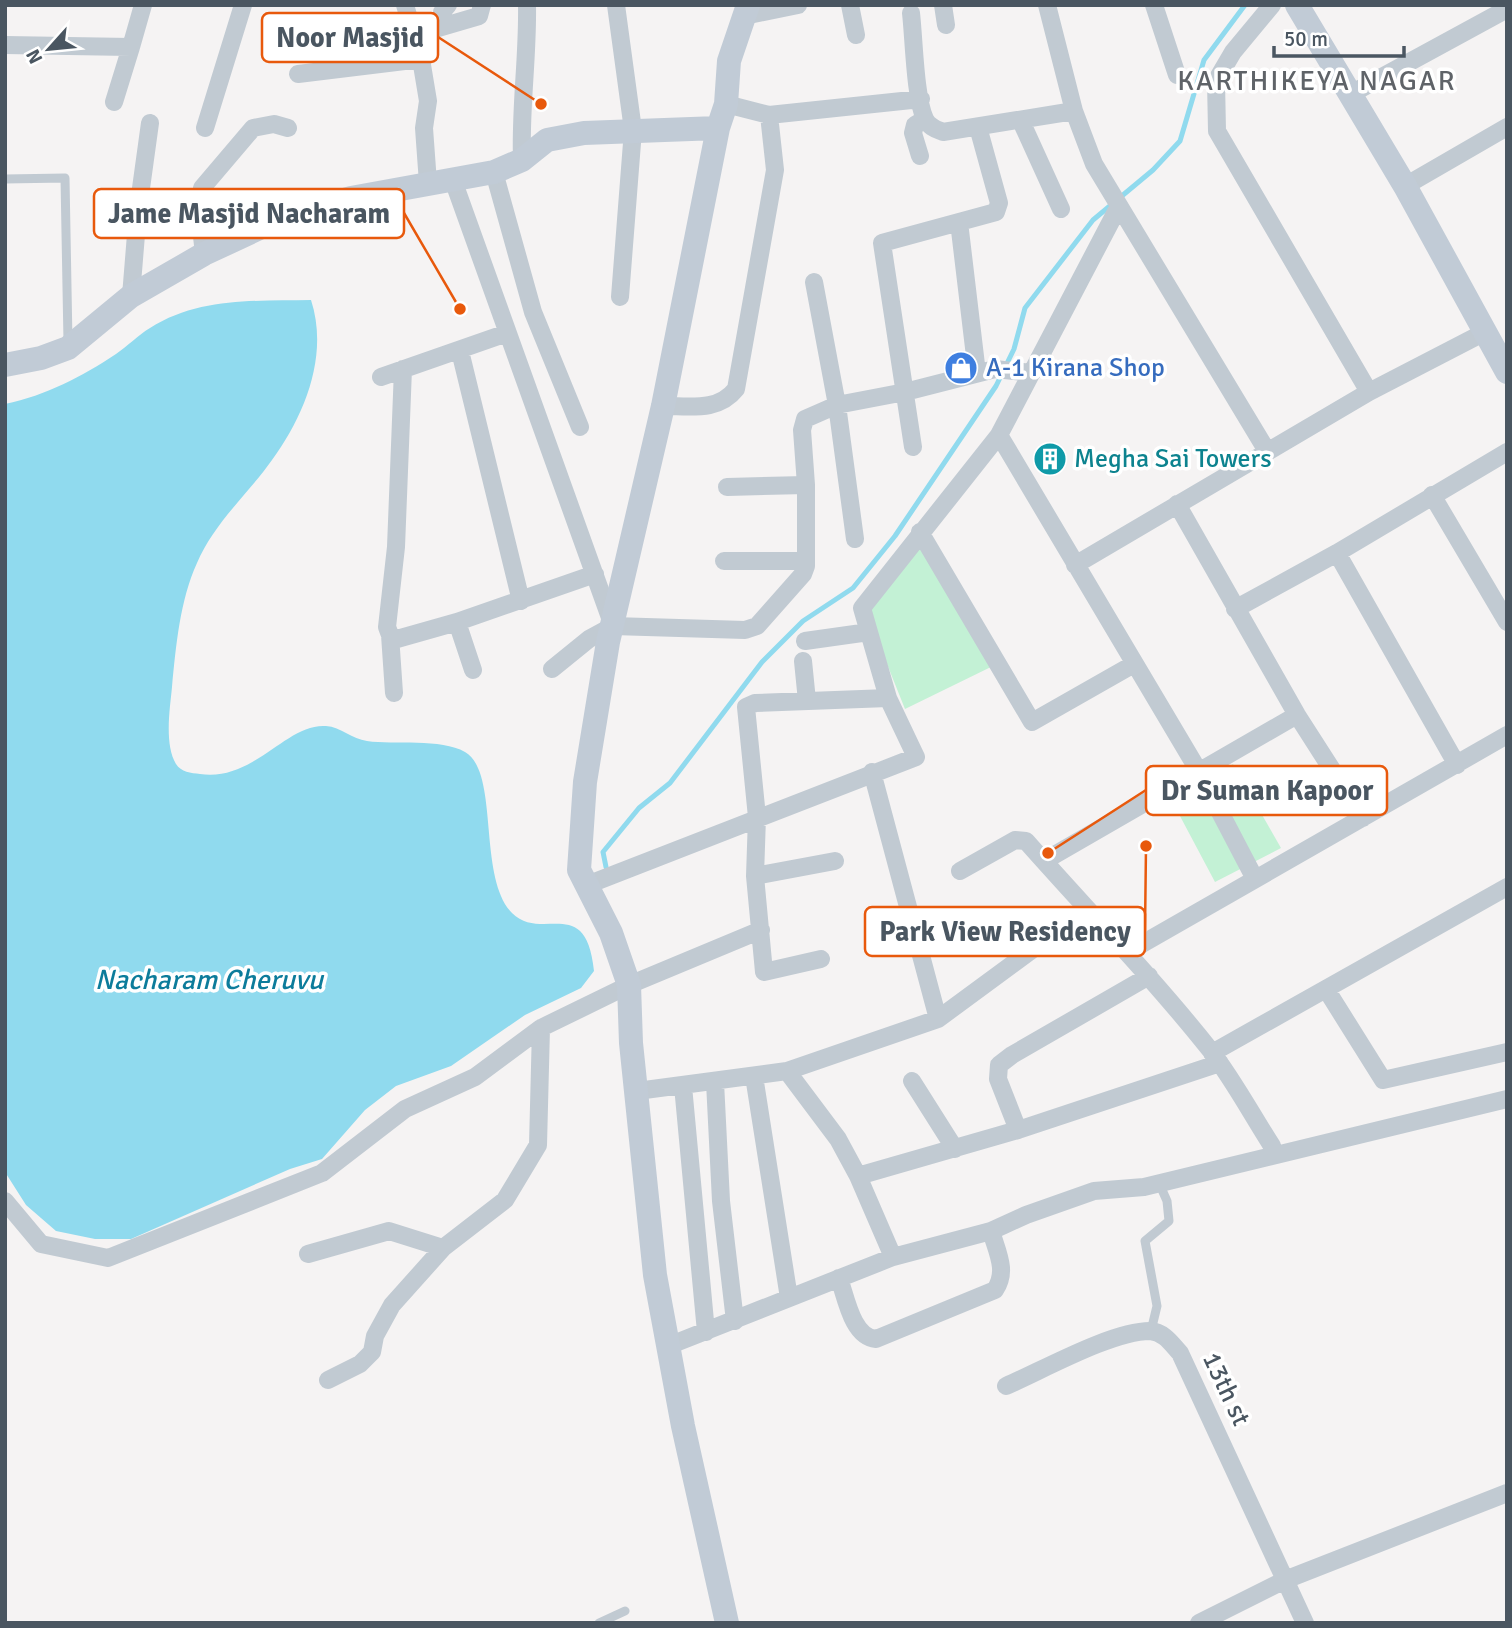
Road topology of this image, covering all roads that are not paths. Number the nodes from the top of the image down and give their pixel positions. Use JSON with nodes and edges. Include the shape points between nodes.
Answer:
{"nodes":[{"id":1,"x":143,"y":5,"type":"edge"},
{"id":2,"x":243,"y":5,"type":"edge"},
{"id":3,"x":405,"y":5,"type":"edge"},
{"id":4,"x":482,"y":5,"type":"edge"},
{"id":5,"x":527,"y":5,"type":"edge"},
{"id":6,"x":616,"y":5,"type":"edge"},
{"id":7,"x":798,"y":5,"type":"edge"},
{"id":8,"x":850,"y":5,"type":"edge"},
{"id":9,"x":943,"y":5,"type":"edge"},
{"id":10,"x":1047,"y":5,"type":"edge"},
{"id":11,"x":1154,"y":5,"type":"edge"},
{"id":12,"x":1272,"y":5,"type":"edge"},
{"id":13,"x":1297,"y":5,"type":"edge"},
{"id":14,"x":1507,"y":9,"type":"edge"},
{"id":15,"x":746,"y":11,"type":"edge"},
{"id":16,"x":911,"y":13,"type":"dead end"},
{"id":17,"x":946,"y":25,"type":"dead end"},
{"id":18,"x":414,"y":35,"type":"junction"},
{"id":19,"x":856,"y":35,"type":"dead end"},
{"id":20,"x":5,"y":45,"type":"edge"},
{"id":21,"x":131,"y":47,"type":"junction"},
{"id":22,"x":421,"y":59,"type":"junction"},
{"id":23,"x":298,"y":74,"type":"dead end"},
{"id":24,"x":1177,"y":75,"type":"dead end"},
{"id":25,"x":1349,"y":95,"type":"junction"},
{"id":26,"x":921,"y":99,"type":"junction"},
{"id":27,"x":114,"y":102,"type":"dead end"},
{"id":28,"x":726,"y":104,"type":"junction"},
{"id":29,"x":1074,"y":111,"type":"junction"},
{"id":30,"x":769,"y":114,"type":"junction"},
{"id":31,"x":925,"y":119,"type":"junction"},
{"id":32,"x":1021,"y":121,"type":"junction"},
{"id":33,"x":150,"y":122,"type":"dead end"},
{"id":34,"x":978,"y":127,"type":"junction"},
{"id":35,"x":1507,"y":127,"type":"edge"},
{"id":36,"x":205,"y":128,"type":"dead end"},
{"id":37,"x":288,"y":128,"type":"dead end"},
{"id":38,"x":718,"y":128,"type":"junction"},
{"id":39,"x":633,"y":130,"type":"junction"},
{"id":40,"x":920,"y":156,"type":"dead end"},
{"id":41,"x":522,"y":160,"type":"junction"},
{"id":42,"x":494,"y":172,"type":"junction"},
{"id":43,"x":5,"y":179,"type":"edge"},
{"id":44,"x":453,"y":180,"type":"junction"},
{"id":45,"x":428,"y":183,"type":"junction"},
{"id":46,"x":1405,"y":186,"type":"junction"},
{"id":47,"x":1119,"y":206,"type":"junction"},
{"id":48,"x":1061,"y":209,"type":"dead end"},
{"id":49,"x":959,"y":222,"type":"junction"},
{"id":50,"x":205,"y":254,"type":"junction"},
{"id":51,"x":814,"y":282,"type":"dead end"},
{"id":52,"x":131,"y":296,"type":"junction"},
{"id":53,"x":620,"y":297,"type":"dead end"},
{"id":54,"x":1486,"y":332,"type":"junction"},
{"id":55,"x":507,"y":333,"type":"junction"},
{"id":56,"x":68,"y":348,"type":"junction"},
{"id":57,"x":460,"y":351,"type":"junction"},
{"id":58,"x":5,"y":365,"type":"edge"},
{"id":59,"x":402,"y":369,"type":"junction"},
{"id":60,"x":1506,"y":370,"type":"edge"},
{"id":61,"x":995,"y":371,"type":"junction"},
{"id":62,"x":1032,"y":373,"type":"junction"},
{"id":63,"x":381,"y":377,"type":"dead end"},
{"id":64,"x":905,"y":392,"type":"junction"},
{"id":65,"x":1369,"y":392,"type":"junction"},
{"id":66,"x":837,"y":405,"type":"junction"},
{"id":67,"x":663,"y":406,"type":"junction"},
{"id":68,"x":580,"y":427,"type":"dead end"},
{"id":69,"x":999,"y":435,"type":"junction"},
{"id":70,"x":913,"y":447,"type":"dead end"},
{"id":71,"x":1267,"y":451,"type":"junction"},
{"id":72,"x":1507,"y":452,"type":"edge"},
{"id":73,"x":806,"y":485,"type":"junction"},
{"id":74,"x":727,"y":487,"type":"dead end"},
{"id":75,"x":1432,"y":495,"type":"junction"},
{"id":76,"x":1177,"y":504,"type":"junction"},
{"id":77,"x":920,"y":532,"type":"junction"},
{"id":78,"x":855,"y":539,"type":"dead end"},
{"id":79,"x":1337,"y":553,"type":"junction"},
{"id":80,"x":724,"y":561,"type":"dead end"},
{"id":81,"x":806,"y":561,"type":"junction"},
{"id":82,"x":1075,"y":565,"type":"junction"},
{"id":83,"x":595,"y":575,"type":"junction"},
{"id":84,"x":521,"y":601,"type":"junction"},
{"id":85,"x":1235,"y":608,"type":"junction"},
{"id":86,"x":457,"y":622,"type":"junction"},
{"id":87,"x":1507,"y":622,"type":"edge"},
{"id":88,"x":612,"y":626,"type":"junction"},
{"id":89,"x":869,"y":632,"type":"junction"},
{"id":90,"x":390,"y":635,"type":"junction"},
{"id":91,"x":805,"y":641,"type":"dead end"},
{"id":92,"x":803,"y":661,"type":"dead end"},
{"id":93,"x":1134,"y":664,"type":"junction"},
{"id":94,"x":552,"y":669,"type":"dead end"},
{"id":95,"x":473,"y":670,"type":"dead end"},
{"id":96,"x":394,"y":693,"type":"dead end"},
{"id":97,"x":888,"y":698,"type":"junction"},
{"id":98,"x":807,"y":701,"type":"junction"},
{"id":99,"x":1297,"y":715,"type":"junction"},
{"id":100,"x":1507,"y":735,"type":"edge"},
{"id":101,"x":1457,"y":765,"type":"junction"},
{"id":102,"x":1198,"y":770,"type":"junction"},
{"id":103,"x":872,"y":772,"type":"junction"},
{"id":104,"x":757,"y":817,"type":"junction"},
{"id":105,"x":1363,"y":818,"type":"junction"},
{"id":106,"x":835,"y":860,"type":"dead end"},
{"id":107,"x":1044,"y":861,"type":"junction"},
{"id":108,"x":960,"y":871,"type":"dead end"},
{"id":109,"x":755,"y":876,"type":"junction"},
{"id":110,"x":1255,"y":879,"type":"junction"},
{"id":111,"x":587,"y":885,"type":"junction"},
{"id":112,"x":1507,"y":887,"type":"edge"},
{"id":113,"x":1086,"y":910,"type":"junction"},
{"id":114,"x":761,"y":930,"type":"junction"},
{"id":115,"x":1128,"y":952,"type":"junction"},
{"id":116,"x":821,"y":959,"type":"dead end"},
{"id":117,"x":1149,"y":976,"type":"junction"},
{"id":118,"x":629,"y":985,"type":"junction"},
{"id":119,"x":1326,"y":989,"type":"junction"},
{"id":120,"x":938,"y":1019,"type":"junction"},
{"id":121,"x":541,"y":1028,"type":"junction"},
{"id":122,"x":1507,"y":1052,"type":"edge"},
{"id":123,"x":1216,"y":1058,"type":"junction"},
{"id":124,"x":787,"y":1070,"type":"junction"},
{"id":125,"x":754,"y":1076,"type":"junction"},
{"id":126,"x":912,"y":1081,"type":"dead end"},
{"id":127,"x":715,"y":1082,"type":"junction"},
{"id":128,"x":683,"y":1086,"type":"junction"},
{"id":129,"x":637,"y":1091,"type":"junction"},
{"id":130,"x":1507,"y":1099,"type":"edge"},
{"id":131,"x":1018,"y":1130,"type":"junction"},
{"id":132,"x":1272,"y":1146,"type":"dead end"},
{"id":133,"x":955,"y":1149,"type":"junction"},
{"id":134,"x":858,"y":1176,"type":"junction"},
{"id":135,"x":1158,"y":1184,"type":"junction"},
{"id":136,"x":5,"y":1201,"type":"edge"},
{"id":137,"x":991,"y":1231,"type":"junction"},
{"id":138,"x":443,"y":1248,"type":"junction"},
{"id":139,"x":308,"y":1254,"type":"dead end"},
{"id":140,"x":893,"y":1257,"type":"junction"},
{"id":141,"x":839,"y":1278,"type":"junction"},
{"id":142,"x":789,"y":1298,"type":"junction"},
{"id":143,"x":735,"y":1321,"type":"junction"},
{"id":144,"x":1151,"y":1331,"type":"junction"},
{"id":145,"x":706,"y":1332,"type":"junction"},
{"id":146,"x":668,"y":1346,"type":"junction"},
{"id":147,"x":328,"y":1380,"type":"dead end"},
{"id":148,"x":1006,"y":1386,"type":"dead end"},
{"id":149,"x":1507,"y":1493,"type":"edge"},
{"id":150,"x":1285,"y":1580,"type":"junction"},
{"id":151,"x":625,"y":1611,"type":"dead end"},
{"id":152,"x":598,"y":1623,"type":"edge"},
{"id":153,"x":727,"y":1623,"type":"edge"},
{"id":154,"x":1199,"y":1623,"type":"edge"},
{"id":155,"x":1305,"y":1623,"type":"edge"}],
"edges":[{"from":1,"to":21,"type":"street"},
{"from":2,"to":36,"type":"street"},
{"from":3,"to":18,"type":"street"},
{"from":4,"to":18,"type":"street","via":[[479,16],[468,21]]},
{"from":5,"to":41,"type":"street","via":[[528,57],[520,108]]},
{"from":6,"to":39,"type":"street"},
{"from":7,"to":15,"type":"street"},
{"from":8,"to":19,"type":"street"},
{"from":9,"to":17,"type":"street"},
{"from":10,"to":29,"type":"street"},
{"from":11,"to":24,"type":"street"},
{"from":12,"to":65,"type":"street","via":[[1233,51],[1216,81],[1217,131]]},
{"from":13,"to":25,"type":"street"},
{"from":14,"to":25,"type":"street"},
{"from":15,"to":28,"type":"street","via":[[729,61]]},
{"from":16,"to":26,"type":"street"},
{"from":18,"to":22,"type":"street"},
{"from":20,"to":21,"type":"street"},
{"from":21,"to":27,"type":"street"},
{"from":22,"to":23,"type":"street"},
{"from":22,"to":45,"type":"street","via":[[428,101],[424,128]]},
{"from":25,"to":46,"type":"street"},
{"from":26,"to":30,"type":"street"},
{"from":26,"to":31,"type":"street"},
{"from":28,"to":30,"type":"street"},
{"from":28,"to":38,"type":"street"},
{"from":29,"to":32,"type":"street"},
{"from":29,"to":47,"type":"street","via":[[1094,164]]},
{"from":30,"to":67,"type":"street","via":[[775,170],[736,389],[728,401],[717,406]]},
{"from":31,"to":34,"type":"street","via":[[943,132]]},
{"from":31,"to":40,"type":"street","via":[[915,125]]},
{"from":32,"to":34,"type":"street"},
{"from":32,"to":48,"type":"street"},
{"from":33,"to":52,"type":"street"},
{"from":34,"to":49,"type":"street","via":[[999,208]]},
{"from":35,"to":46,"type":"street"},
{"from":37,"to":50,"type":"street","via":[[274,124],[253,128],[202,188],[199,210]]},
{"from":38,"to":39,"type":"street"},
{"from":38,"to":67,"type":"street"},
{"from":39,"to":41,"type":"street","via":[[547,140]]},
{"from":39,"to":53,"type":"street"},
{"from":41,"to":42,"type":"street"},
{"from":42,"to":44,"type":"street"},
{"from":42,"to":68,"type":"street","via":[[533,312]]},
{"from":43,"to":56,"type":"lane","via":[[65,178]]},
{"from":44,"to":45,"type":"street"},
{"from":44,"to":55,"type":"street"},
{"from":45,"to":50,"type":"street","via":[[312,209]]},
{"from":46,"to":54,"type":"street"},
{"from":47,"to":62,"type":"street"},
{"from":47,"to":71,"type":"street"},
{"from":49,"to":61,"type":"street"},
{"from":49,"to":64,"type":"street","via":[[882,243]]},
{"from":50,"to":52,"type":"street"},
{"from":51,"to":66,"type":"street"},
{"from":52,"to":56,"type":"street"},
{"from":54,"to":60,"type":"street"},
{"from":54,"to":65,"type":"street"},
{"from":55,"to":57,"type":"street"},
{"from":55,"to":83,"type":"street"},
{"from":56,"to":58,"type":"street"},
{"from":57,"to":59,"type":"street"},
{"from":57,"to":84,"type":"street"},
{"from":59,"to":63,"type":"street"},
{"from":59,"to":90,"type":"street"},
{"from":61,"to":62,"type":"street"},
{"from":61,"to":64,"type":"street"},
{"from":62,"to":69,"type":"street"},
{"from":64,"to":66,"type":"street"},
{"from":64,"to":70,"type":"street"},
{"from":65,"to":71,"type":"street"},
{"from":66,"to":73,"type":"street","via":[[805,419]]},
{"from":66,"to":78,"type":"street"},
{"from":67,"to":88,"type":"street"},
{"from":69,"to":77,"type":"street"},
{"from":69,"to":82,"type":"street"},
{"from":71,"to":76,"type":"street"},
{"from":72,"to":75,"type":"street"},
{"from":73,"to":74,"type":"street"},
{"from":73,"to":81,"type":"street"},
{"from":75,"to":79,"type":"street"},
{"from":75,"to":87,"type":"street"},
{"from":76,"to":82,"type":"street"},
{"from":76,"to":85,"type":"street"},
{"from":77,"to":89,"type":"street","via":[[862,608]]},
{"from":77,"to":93,"type":"street","via":[[1032,722]]},
{"from":79,"to":85,"type":"street"},
{"from":79,"to":101,"type":"street"},
{"from":80,"to":81,"type":"street"},
{"from":81,"to":88,"type":"street","via":[[803,574],[757,626],[745,630]]},
{"from":82,"to":93,"type":"street"},
{"from":83,"to":84,"type":"street"},
{"from":83,"to":88,"type":"street"},
{"from":84,"to":86,"type":"street"},
{"from":85,"to":99,"type":"street"},
{"from":86,"to":90,"type":"street","via":[[416,636],[397,639]]},
{"from":86,"to":95,"type":"street"},
{"from":88,"to":94,"type":"street"},
{"from":88,"to":111,"type":"street","via":[[585,782],[579,870]]},
{"from":89,"to":91,"type":"street"},
{"from":89,"to":97,"type":"street"},
{"from":90,"to":96,"type":"street"},
{"from":92,"to":98,"type":"street"},
{"from":93,"to":102,"type":"street"},
{"from":97,"to":98,"type":"street"},
{"from":97,"to":103,"type":"street","via":[[916,757]]},
{"from":98,"to":104,"type":"street","via":[[750,703],[746,707]]},
{"from":99,"to":102,"type":"street"},
{"from":99,"to":105,"type":"street"},
{"from":100,"to":101,"type":"street"},
{"from":101,"to":105,"type":"street"},
{"from":102,"to":107,"type":"street"},
{"from":102,"to":110,"type":"street"},
{"from":103,"to":104,"type":"street"},
{"from":103,"to":120,"type":"street"},
{"from":104,"to":109,"type":"street"},
{"from":104,"to":111,"type":"street"},
{"from":105,"to":110,"type":"street"},
{"from":106,"to":109,"type":"street"},
{"from":107,"to":108,"type":"street","via":[[1026,841],[1015,840]]},
{"from":107,"to":113,"type":"street"},
{"from":109,"to":114,"type":"street"},
{"from":110,"to":115,"type":"street"},
{"from":111,"to":118,"type":"street","via":[[611,933]]},
{"from":112,"to":119,"type":"street"},
{"from":113,"to":115,"type":"street"},
{"from":113,"to":120,"type":"street"},
{"from":114,"to":116,"type":"street","via":[[764,972]]},
{"from":114,"to":118,"type":"street"},
{"from":115,"to":117,"type":"street"},
{"from":117,"to":123,"type":"street"},
{"from":117,"to":131,"type":"street","via":[[999,1065],[999,1079]]},
{"from":118,"to":121,"type":"street"},
{"from":118,"to":129,"type":"street"},
{"from":119,"to":122,"type":"street","via":[[1383,1080]]},
{"from":119,"to":123,"type":"street"},
{"from":120,"to":124,"type":"street"},
{"from":121,"to":136,"type":"street","via":[[475,1077],[405,1109],[322,1173],[108,1258],[41,1244]]},
{"from":121,"to":138,"type":"street","via":[[538,1145],[505,1200]]},
{"from":123,"to":131,"type":"street"},
{"from":123,"to":132,"type":"street"},
{"from":124,"to":125,"type":"street"},
{"from":124,"to":134,"type":"street","via":[[838,1139]]},
{"from":125,"to":127,"type":"street"},
{"from":125,"to":142,"type":"street"},
{"from":126,"to":133,"type":"street"},
{"from":127,"to":128,"type":"street"},
{"from":127,"to":143,"type":"street","via":[[721,1201]]},
{"from":128,"to":129,"type":"street"},
{"from":128,"to":145,"type":"street"},
{"from":129,"to":146,"type":"street","via":[[655,1275]]},
{"from":130,"to":135,"type":"street"},
{"from":131,"to":133,"type":"street"},
{"from":133,"to":134,"type":"street"},
{"from":134,"to":140,"type":"street"},
{"from":135,"to":137,"type":"street","via":[[1094,1191]]},
{"from":135,"to":144,"type":"lane","via":[[1167,1201],[1169,1221],[1145,1241],[1157,1306]]},
{"from":137,"to":140,"type":"street"},
{"from":137,"to":141,"type":"street","via":[[1002,1265],[1002,1280],[995,1290],[876,1339],[859,1331]]},
{"from":138,"to":139,"type":"street","via":[[389,1231]]},
{"from":138,"to":147,"type":"street","via":[[392,1305],[375,1336],[372,1352],[360,1364]]},
{"from":140,"to":141,"type":"street"},
{"from":141,"to":142,"type":"street"},
{"from":142,"to":143,"type":"street"},
{"from":143,"to":145,"type":"street"},
{"from":144,"to":148,"type":"street","via":[[1120,1336]]},
{"from":144,"to":150,"type":"street","name":"13th st","via":[[1164,1335],[1180,1353]]},
{"from":145,"to":146,"type":"street"},
{"from":146,"to":153,"type":"street"},
{"from":149,"to":150,"type":"street"},
{"from":150,"to":154,"type":"street"},
{"from":150,"to":155,"type":"street","name":"13th st"},
{"from":151,"to":152,"type":"lane"}]}
